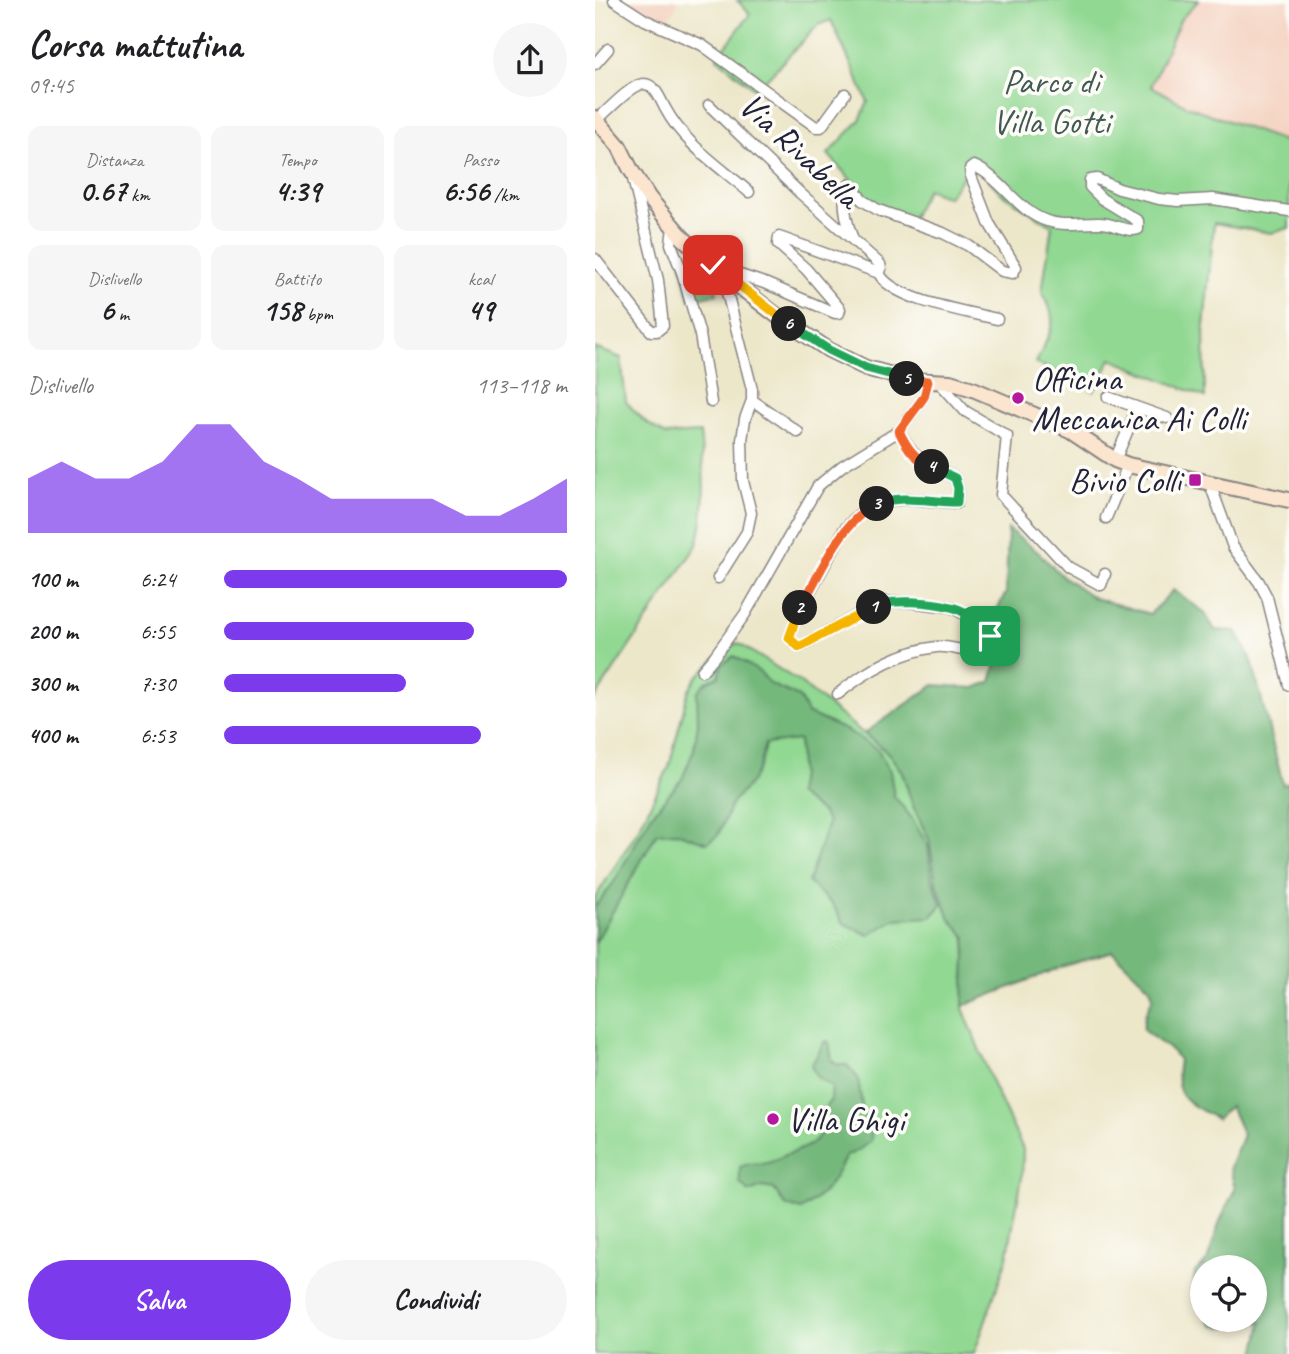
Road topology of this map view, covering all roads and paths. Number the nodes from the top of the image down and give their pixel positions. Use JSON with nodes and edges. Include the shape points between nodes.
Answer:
{"nodes":[{"id":1,"x":614,"y":0,"type":"edge"},
{"id":2,"x":608,"y":49,"type":"dead end"},
{"id":3,"x":595,"y":64,"type":"edge"},
{"id":4,"x":845,"y":94,"type":"dead end"},
{"id":5,"x":709,"y":105,"type":"dead end"},
{"id":6,"x":596,"y":119,"type":"edge"},
{"id":7,"x":631,"y":170,"type":"junction"},
{"id":8,"x":749,"y":192,"type":"dead end"},
{"id":9,"x":1289,"y":211,"type":"edge"},
{"id":10,"x":673,"y":227,"type":"junction"},
{"id":11,"x":852,"y":237,"type":"junction"},
{"id":12,"x":595,"y":259,"type":"edge"},
{"id":13,"x":719,"y":271,"type":"junction"},
{"id":14,"x":879,"y":273,"type":"junction"},
{"id":15,"x":997,"y":318,"type":"dead end"},
{"id":16,"x":934,"y":381,"type":"junction"},
{"id":17,"x":1108,"y":397,"type":"dead end"},
{"id":18,"x":752,"y":400,"type":"junction"},
{"id":19,"x":711,"y":402,"type":"dead end"},
{"id":20,"x":1137,"y":409,"type":"junction"},
{"id":21,"x":1167,"y":418,"type":"dead end"},
{"id":22,"x":899,"y":431,"type":"junction"},
{"id":23,"x":798,"y":432,"type":"dead end"},
{"id":24,"x":1121,"y":462,"type":"junction"},
{"id":25,"x":1210,"y":484,"type":"junction"},
{"id":26,"x":1289,"y":500,"type":"edge"},
{"id":27,"x":1106,"y":518,"type":"dead end"},
{"id":28,"x":1105,"y":574,"type":"dead end"},
{"id":29,"x":718,"y":578,"type":"dead end"},
{"id":30,"x":702,"y":671,"type":"dead end"},
{"id":31,"x":1289,"y":685,"type":"edge"},
{"id":32,"x":838,"y":694,"type":"dead end"}],
"edges":[{"from":1,"to":4,"type":"street","via":[[645,20],[702,45],[816,127],[827,121]]},
{"from":2,"to":3,"type":"street"},
{"from":5,"to":11,"type":"street","name":"Via Rivabella"},
{"from":6,"to":7,"type":"main road","via":[[619,146]]},
{"from":6,"to":8,"type":"street","name":"Via Rivabella","via":[[635,86],[653,88],[687,141]]},
{"from":7,"to":10,"type":"main road"},
{"from":7,"to":12,"type":"street","via":[[663,326],[651,331]]},
{"from":9,"to":11,"type":"street","via":[[1213,199],[1159,199],[1097,179],[1090,180],[1090,187],[1138,221],[1138,229],[1104,223],[1062,224],[1045,221],[974,166],[971,176],[989,223],[1016,267],[1013,273],[1002,271],[943,233],[879,210],[849,186],[843,201]]},
{"from":10,"to":13,"type":"main road"},
{"from":10,"to":19,"type":"street","via":[[671,244],[700,335]]},
{"from":11,"to":14,"type":"street","name":"Via Rivabella","via":[[880,264]]},
{"from":13,"to":14,"type":"street","via":[[767,284],[835,313],[840,309],[778,244],[779,237]]},
{"from":13,"to":16,"type":"main road","via":[[829,350],[866,368],[910,380]]},
{"from":13,"to":18,"type":"street"},
{"from":14,"to":15,"type":"street","via":[[913,298]]},
{"from":16,"to":22,"type":"street"},
{"from":16,"to":24,"type":"main road","via":[[973,389],[1042,416]]},
{"from":16,"to":28,"type":"street","via":[[965,411],[1007,436],[1001,495],[1068,567],[1101,585]]},
{"from":17,"to":20,"type":"street"},
{"from":18,"to":23,"type":"street"},
{"from":18,"to":29,"type":"street","via":[[742,440],[743,481],[751,513],[747,532]]},
{"from":20,"to":21,"type":"street"},
{"from":20,"to":24,"type":"street"},
{"from":22,"to":30,"type":"street","via":[[818,486],[745,614]]},
{"from":22,"to":32,"type":"street","via":[[918,459],[955,478],[957,502],[885,501],[857,516],[844,530],[789,638],[799,647],[881,602],[951,607],[990,628],[990,636],[978,651],[937,646],[881,664]]},
{"from":24,"to":25,"type":"main road"},
{"from":24,"to":27,"type":"street"},
{"from":25,"to":26,"type":"main road"},
{"from":25,"to":31,"type":"street","via":[[1233,547],[1267,597]]}]}
